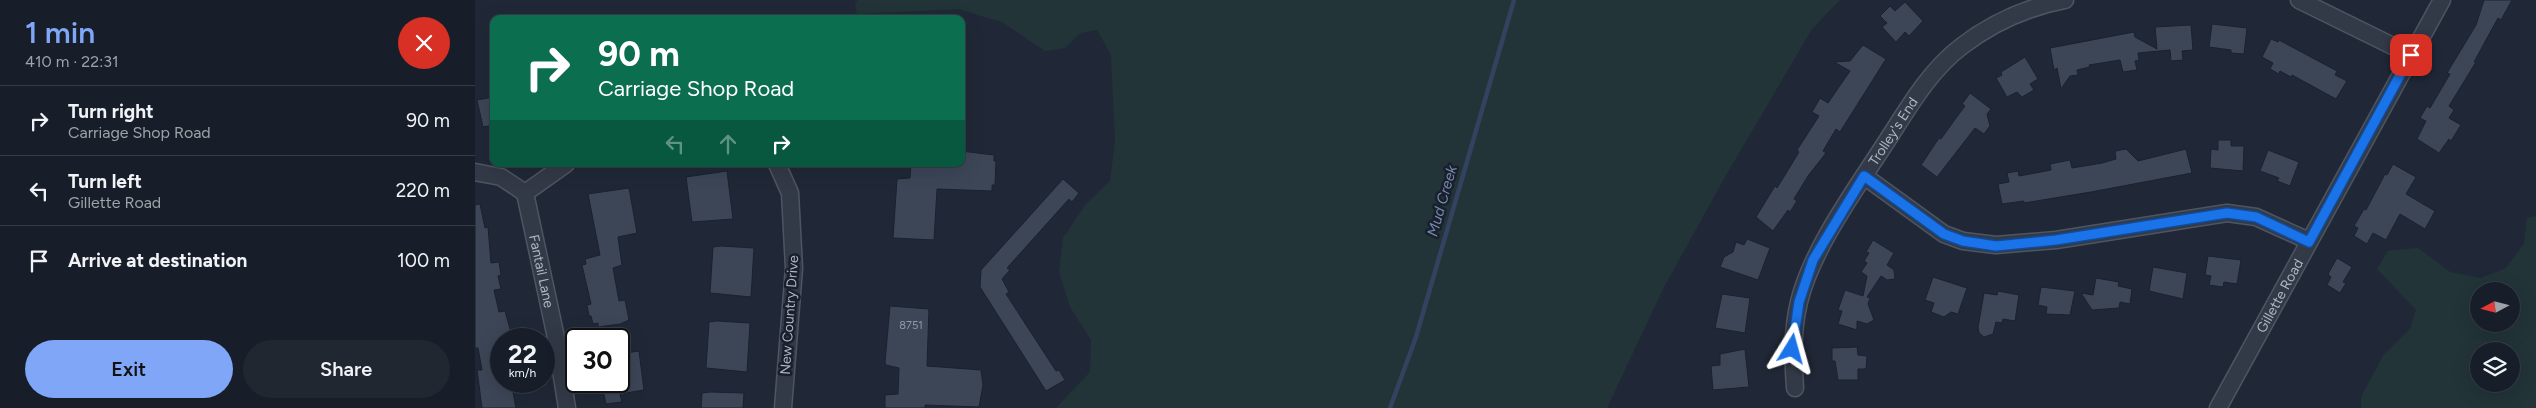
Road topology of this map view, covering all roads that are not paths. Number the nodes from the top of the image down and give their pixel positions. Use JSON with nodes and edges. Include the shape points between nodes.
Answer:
{"nodes":[{"id":1,"x":2065,"y":0,"type":"edge"},
{"id":2,"x":2299,"y":0,"type":"edge"},
{"id":3,"x":2442,"y":0,"type":"edge"},
{"id":4,"x":2411,"y":55,"type":"junction"},
{"id":5,"x":562,"y":167,"type":"edge"},
{"id":6,"x":778,"y":167,"type":"edge"},
{"id":7,"x":475,"y":172,"type":"edge"},
{"id":8,"x":1864,"y":176,"type":"junction"},
{"id":9,"x":525,"y":193,"type":"junction"},
{"id":10,"x":2309,"y":242,"type":"junction"},
{"id":11,"x":1795,"y":388,"type":"dead end"},
{"id":12,"x":567,"y":408,"type":"edge"},
{"id":13,"x":783,"y":408,"type":"edge"},
{"id":14,"x":2218,"y":408,"type":"edge"}],
"edges":[{"from":1,"to":8,"type":"street","name":"Trolley's End","via":[[2019,14],[1991,27],[1939,66]]},
{"from":2,"to":4,"type":"street"},
{"from":3,"to":4,"type":"street","name":"Gillette Road"},
{"from":4,"to":10,"type":"street","name":"Gillette Road"},
{"from":5,"to":9,"type":"street"},
{"from":6,"to":13,"type":"street","name":"New Country Drive","via":[[790,193],[794,268]]},
{"from":7,"to":9,"type":"street","via":[[501,177]]},
{"from":8,"to":10,"type":"street","via":[[1944,234],[1963,241],[1996,246],[2056,240],[2227,213],[2256,217]]},
{"from":8,"to":11,"type":"street","name":"Trolley's End","via":[[1813,260],[1799,302],[1792,349]]},
{"from":9,"to":12,"type":"street","name":"Fantail Lane","via":[[555,333]]},
{"from":10,"to":14,"type":"street","name":"Gillette Road"}]}
